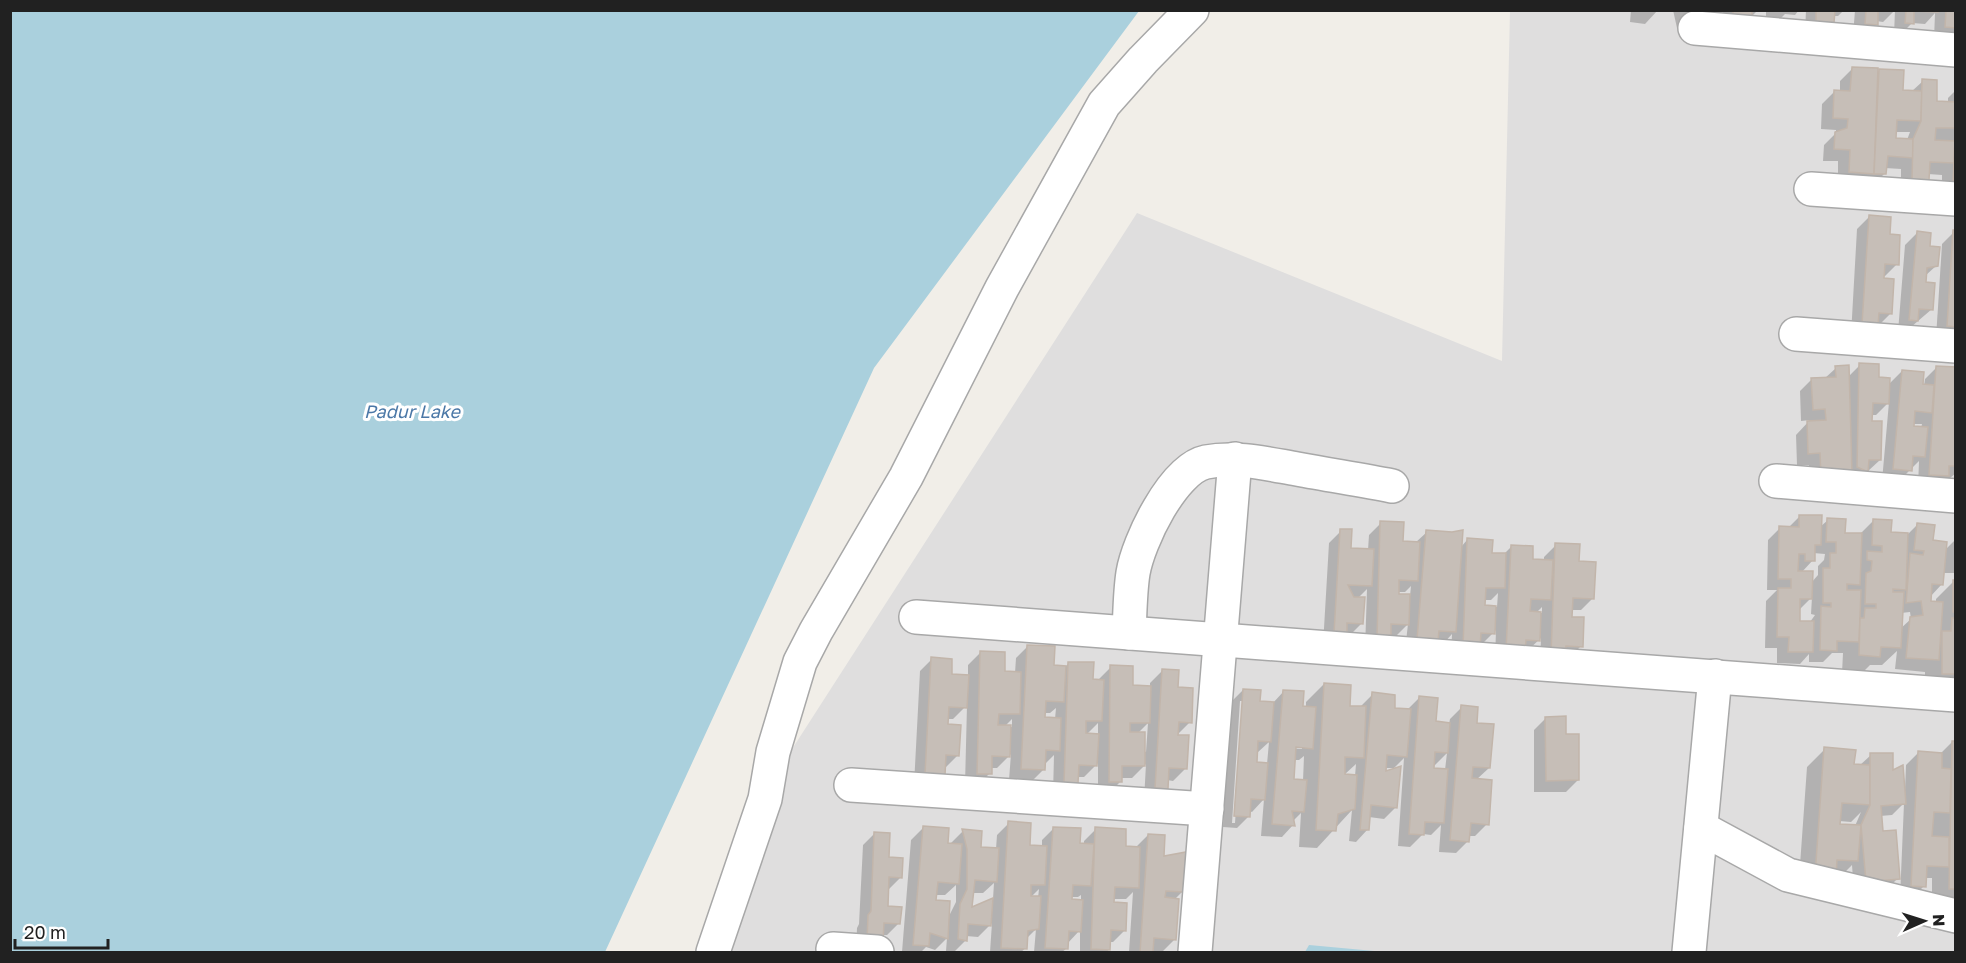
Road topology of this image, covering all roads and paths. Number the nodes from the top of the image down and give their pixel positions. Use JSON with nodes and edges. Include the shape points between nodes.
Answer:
{"nodes":[{"id":1,"x":1192,"y":10,"type":"edge"},
{"id":2,"x":1695,"y":28,"type":"dead end"},
{"id":3,"x":1956,"y":51,"type":"edge"},
{"id":4,"x":1811,"y":189,"type":"dead end"},
{"id":5,"x":1956,"y":199,"type":"edge"},
{"id":6,"x":1796,"y":334,"type":"dead end"},
{"id":7,"x":1956,"y":346,"type":"edge"},
{"id":8,"x":1235,"y":459,"type":"junction"},
{"id":9,"x":1776,"y":481,"type":"dead end"},
{"id":10,"x":1392,"y":486,"type":"dead end"},
{"id":11,"x":1956,"y":496,"type":"edge"},
{"id":12,"x":916,"y":617,"type":"dead end"},
{"id":13,"x":1129,"y":633,"type":"junction"},
{"id":14,"x":1221,"y":639,"type":"junction"},
{"id":15,"x":1706,"y":676,"type":"junction"},
{"id":16,"x":1956,"y":695,"type":"edge"},
{"id":17,"x":851,"y":785,"type":"dead end"},
{"id":18,"x":1207,"y":809,"type":"junction"},
{"id":19,"x":1701,"y":828,"type":"junction"},
{"id":20,"x":1956,"y":916,"type":"edge"},
{"id":21,"x":832,"y":949,"type":"dead end"},
{"id":22,"x":713,"y":952,"type":"edge"},
{"id":23,"x":877,"y":952,"type":"edge"},
{"id":24,"x":1195,"y":952,"type":"edge"},
{"id":25,"x":1689,"y":952,"type":"edge"}],
"edges":[{"from":1,"to":22,"type":"street","via":[[1104,104],[1002,288],[906,477],[800,662],[765,799]]},
{"from":2,"to":3,"type":"street"},
{"from":4,"to":5,"type":"street"},
{"from":6,"to":7,"type":"street"},
{"from":8,"to":10,"type":"street"},
{"from":8,"to":13,"type":"street","via":[[1192,467],[1151,523],[1133,574]]},
{"from":8,"to":14,"type":"street"},
{"from":9,"to":11,"type":"street"},
{"from":12,"to":13,"type":"street"},
{"from":13,"to":14,"type":"street"},
{"from":14,"to":15,"type":"street"},
{"from":14,"to":18,"type":"street"},
{"from":15,"to":16,"type":"street"},
{"from":15,"to":19,"type":"street"},
{"from":17,"to":18,"type":"street"},
{"from":18,"to":24,"type":"street"},
{"from":19,"to":20,"type":"street","via":[[1788,875]]},
{"from":19,"to":25,"type":"street"},
{"from":21,"to":23,"type":"street"}]}
